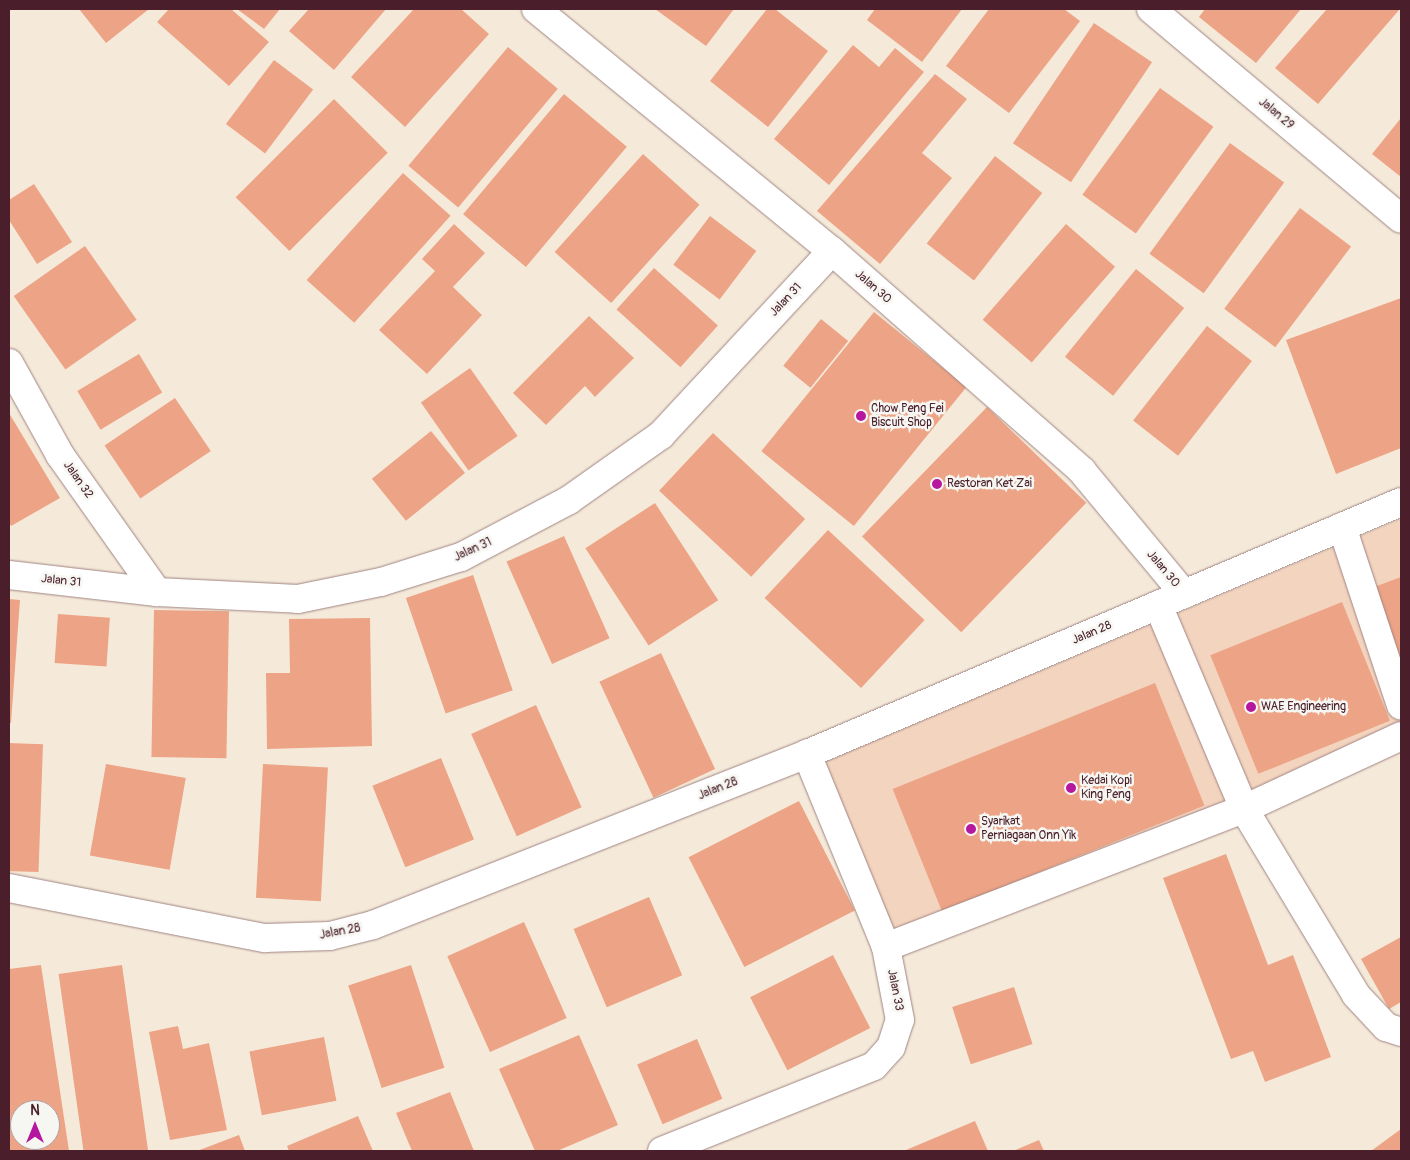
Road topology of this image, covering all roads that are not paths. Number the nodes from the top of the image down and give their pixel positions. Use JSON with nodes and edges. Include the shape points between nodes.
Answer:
{"nodes":[{"id":1,"x":536,"y":9,"type":"edge"},
{"id":2,"x":1151,"y":9,"type":"edge"},
{"id":3,"x":1401,"y":219,"type":"edge"},
{"id":4,"x":832,"y":251,"type":"junction"},
{"id":5,"x":9,"y":363,"type":"edge"},
{"id":6,"x":1401,"y":502,"type":"edge"},
{"id":7,"x":1342,"y":527,"type":"junction"},
{"id":8,"x":9,"y":575,"type":"edge"},
{"id":9,"x":157,"y":592,"type":"junction"},
{"id":10,"x":1184,"y":594,"type":"junction"},
{"id":11,"x":1158,"y":605,"type":"junction"},
{"id":12,"x":1401,"y":706,"type":"edge"},
{"id":13,"x":1401,"y":736,"type":"edge"},
{"id":14,"x":807,"y":754,"type":"junction"},
{"id":15,"x":1244,"y":809,"type":"junction"},
{"id":16,"x":9,"y":888,"type":"edge"},
{"id":17,"x":886,"y":947,"type":"junction"},
{"id":18,"x":1401,"y":1032,"type":"edge"},
{"id":19,"x":662,"y":1151,"type":"edge"}],
"edges":[{"from":1,"to":4,"type":"street","name":"Jalan 30"},
{"from":2,"to":3,"type":"street","name":"Jalan 29"},
{"from":4,"to":9,"type":"street","name":"Jalan 31","via":[[660,434],[569,500],[461,558],[382,582],[298,599]]},
{"from":4,"to":10,"type":"street","name":"Jalan 30","via":[[1082,471]]},
{"from":5,"to":9,"type":"street","name":"Jalan 32","via":[[60,455]]},
{"from":6,"to":7,"type":"street","name":"Jalan 28"},
{"from":7,"to":10,"type":"street","name":"Jalan 28"},
{"from":7,"to":12,"type":"street"},
{"from":8,"to":9,"type":"street","name":"Jalan 31"},
{"from":10,"to":11,"type":"street","name":"Jalan 28"},
{"from":11,"to":14,"type":"street","name":"Jalan 28"},
{"from":11,"to":15,"type":"street"},
{"from":13,"to":15,"type":"street"},
{"from":14,"to":16,"type":"street","name":"Jalan 28","via":[[374,925],[330,936],[265,938]]},
{"from":14,"to":17,"type":"street","name":"Jalan 33"},
{"from":15,"to":17,"type":"street"},
{"from":15,"to":18,"type":"street","via":[[1356,995],[1386,1028]]},
{"from":17,"to":19,"type":"street","name":"Jalan 33","via":[[900,1020],[891,1047],[874,1066]]}]}
